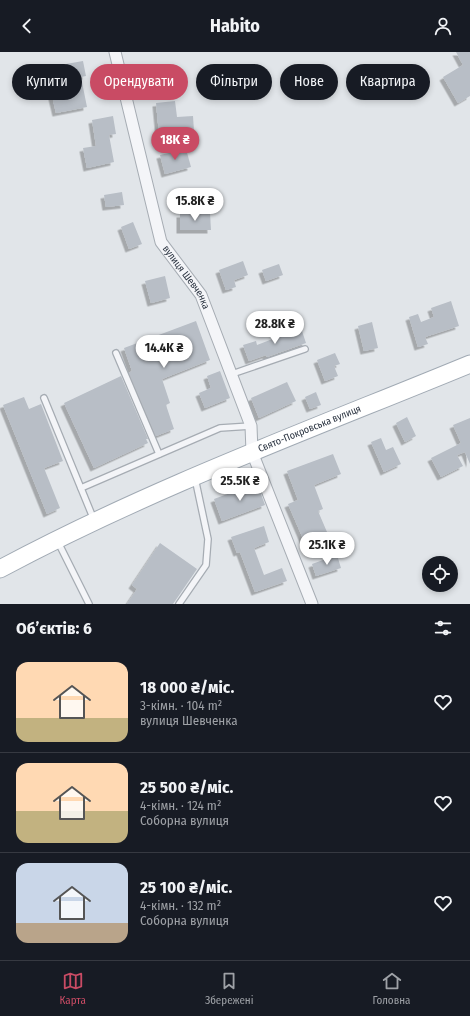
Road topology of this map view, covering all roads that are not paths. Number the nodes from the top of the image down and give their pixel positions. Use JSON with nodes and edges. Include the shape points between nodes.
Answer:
{"nodes":[{"id":1,"x":115,"y":52,"type":"edge"},
{"id":2,"x":305,"y":349,"type":"dead end"},
{"id":3,"x":116,"y":353,"type":"dead end"},
{"id":4,"x":470,"y":364,"type":"edge"},
{"id":5,"x":232,"y":374,"type":"junction"},
{"id":6,"x":44,"y":398,"type":"dead end"},
{"id":7,"x":252,"y":426,"type":"junction"},
{"id":8,"x":252,"y":452,"type":"junction"},
{"id":9,"x":159,"y":454,"type":"junction"},
{"id":10,"x":194,"y":475,"type":"junction"},
{"id":11,"x":81,"y":488,"type":"junction"},
{"id":12,"x":94,"y":521,"type":"junction"},
{"id":13,"x":56,"y":539,"type":"junction"},
{"id":14,"x":0,"y":569,"type":"edge"},
{"id":15,"x":89,"y":604,"type":"edge"},
{"id":16,"x":179,"y":604,"type":"edge"},
{"id":17,"x":312,"y":604,"type":"edge"}],
"edges":[{"from":1,"to":5,"type":"street","name":"вулиця Шевченка","via":[[161,242],[202,295]]},
{"from":2,"to":5,"type":"lane"},
{"from":3,"to":9,"type":"lane"},
{"from":4,"to":8,"type":"main road","name":"Свято-Покровська вулиця"},
{"from":5,"to":7,"type":"street","name":"вулиця Шевченка"},
{"from":6,"to":11,"type":"lane"},
{"from":7,"to":8,"type":"street","name":"вулиця Шевченка"},
{"from":7,"to":9,"type":"lane","via":[[220,428]]},
{"from":8,"to":10,"type":"main road","name":"Свято-Покровська вулиця"},
{"from":8,"to":17,"type":"street"},
{"from":9,"to":11,"type":"lane"},
{"from":10,"to":12,"type":"main road","name":"Свято-Покровська вулиця"},
{"from":10,"to":16,"type":"lane","via":[[208,539],[206,565]]},
{"from":11,"to":12,"type":"lane"},
{"from":12,"to":13,"type":"main road","name":"Свято-Покровська вулиця"},
{"from":13,"to":14,"type":"main road","name":"Свято-Покровська вулиця"},
{"from":13,"to":15,"type":"lane"}]}
